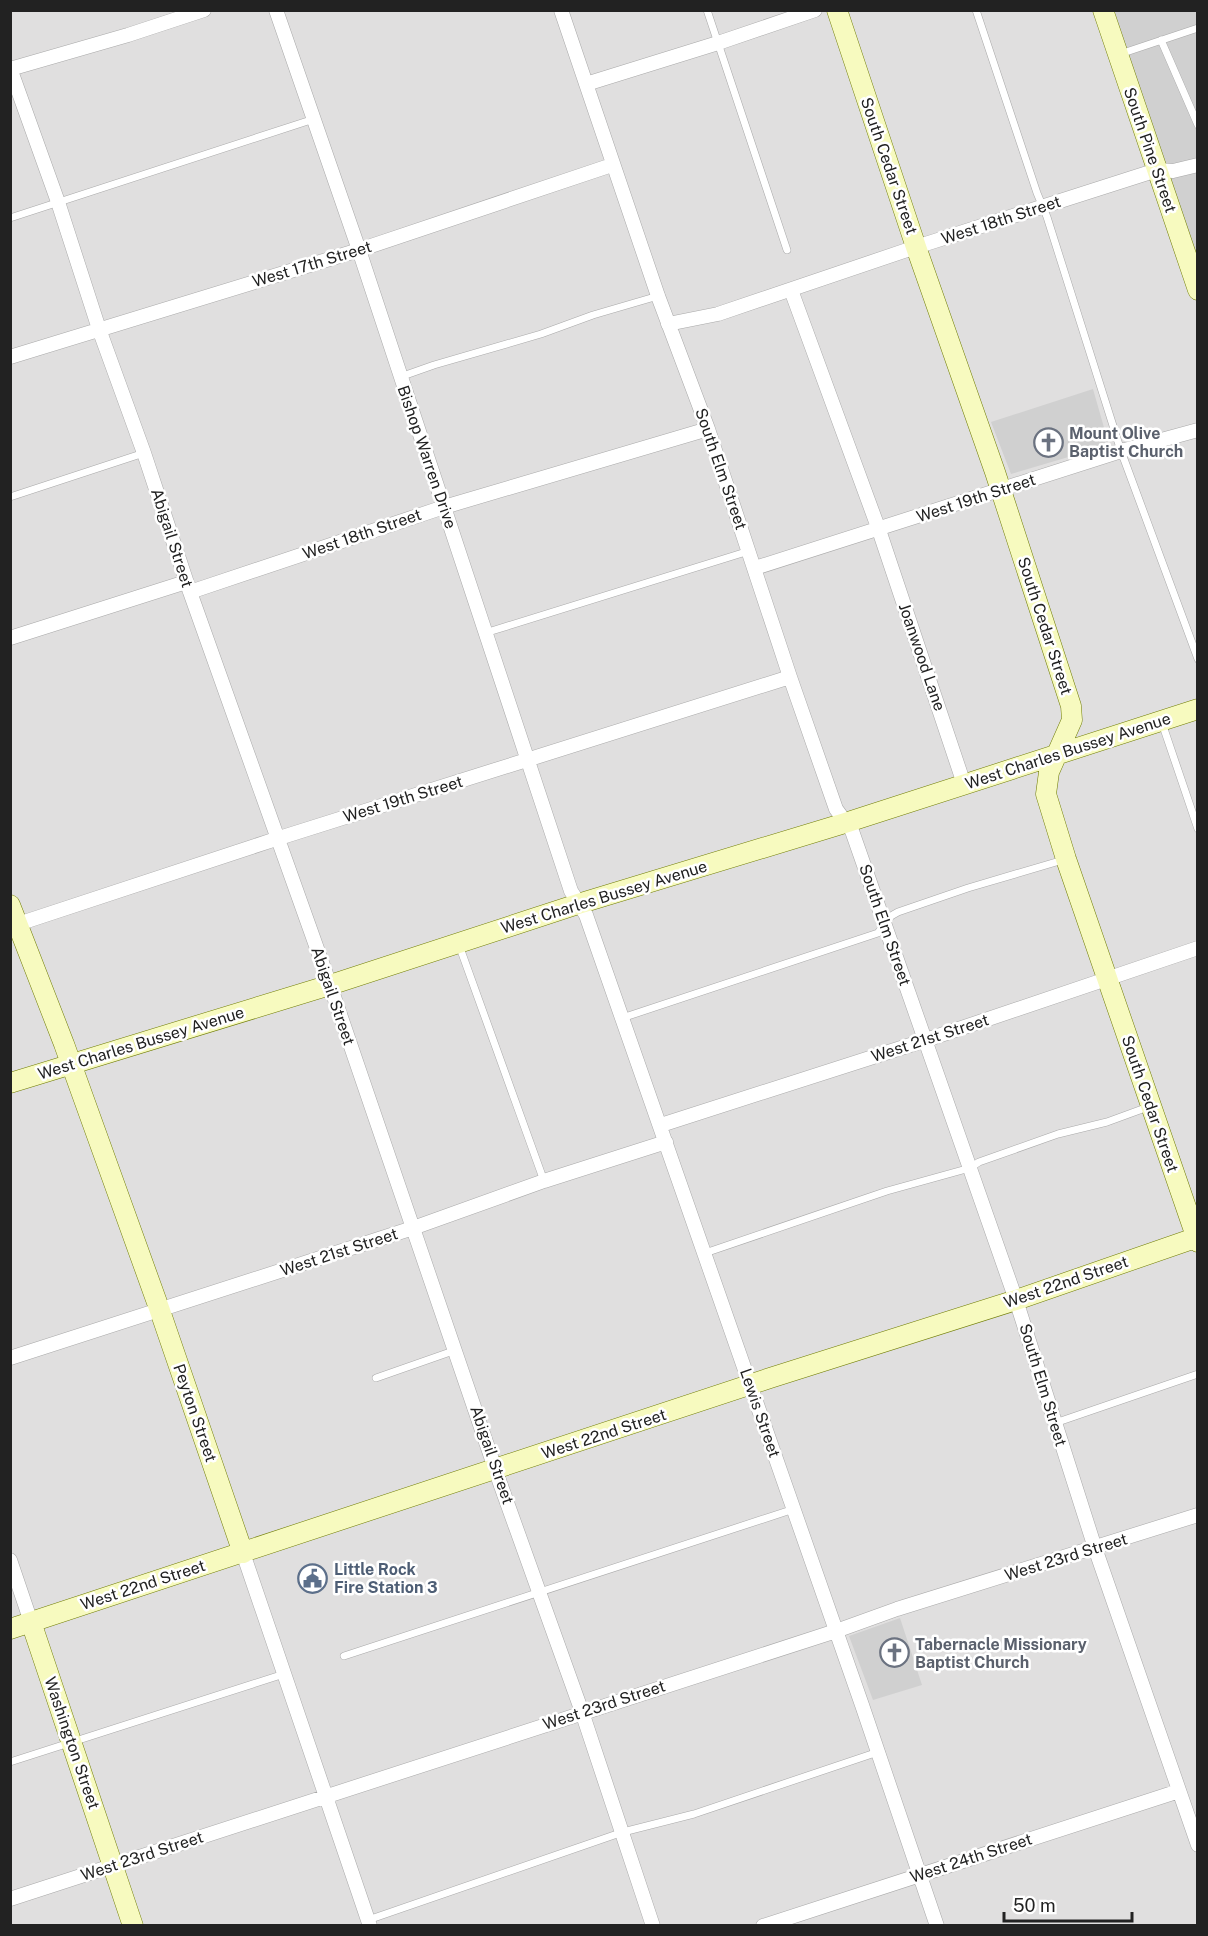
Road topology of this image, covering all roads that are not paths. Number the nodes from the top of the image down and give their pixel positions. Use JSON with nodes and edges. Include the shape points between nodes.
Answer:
{"nodes":[{"id":1,"x":204,"y":10,"type":"edge"},
{"id":2,"x":276,"y":10,"type":"edge"},
{"id":3,"x":561,"y":10,"type":"edge"},
{"id":4,"x":707,"y":10,"type":"edge"},
{"id":5,"x":815,"y":10,"type":"edge"},
{"id":6,"x":837,"y":10,"type":"edge"},
{"id":7,"x":976,"y":10,"type":"edge"},
{"id":8,"x":1103,"y":10,"type":"edge"},
{"id":9,"x":1197,"y":28,"type":"edge"},
{"id":10,"x":1158,"y":41,"type":"junction"},
{"id":11,"x":718,"y":44,"type":"junction"},
{"id":12,"x":1118,"y":55,"type":"junction"},
{"id":13,"x":11,"y":68,"type":"edge"},
{"id":14,"x":586,"y":84,"type":"junction"},
{"id":15,"x":314,"y":119,"type":"junction"},
{"id":16,"x":1197,"y":125,"type":"edge"},
{"id":17,"x":612,"y":165,"type":"junction"},
{"id":18,"x":1197,"y":165,"type":"edge"},
{"id":19,"x":1157,"y":170,"type":"junction"},
{"id":20,"x":58,"y":202,"type":"junction"},
{"id":21,"x":1043,"y":206,"type":"junction"},
{"id":22,"x":10,"y":218,"type":"edge"},
{"id":23,"x":916,"y":247,"type":"junction"},
{"id":24,"x":359,"y":250,"type":"junction"},
{"id":25,"x":787,"y":250,"type":"dead end"},
{"id":26,"x":790,"y":290,"type":"junction"},
{"id":27,"x":1197,"y":290,"type":"edge"},
{"id":28,"x":658,"y":296,"type":"junction"},
{"id":29,"x":668,"y":324,"type":"junction"},
{"id":30,"x":99,"y":329,"type":"junction"},
{"id":31,"x":10,"y":357,"type":"edge"},
{"id":32,"x":400,"y":377,"type":"junction"},
{"id":33,"x":708,"y":429,"type":"junction"},
{"id":34,"x":1197,"y":430,"type":"edge"},
{"id":35,"x":1121,"y":451,"type":"junction"},
{"id":36,"x":144,"y":453,"type":"junction"},
{"id":37,"x":1000,"y":489,"type":"junction"},
{"id":38,"x":10,"y":497,"type":"edge"},
{"id":39,"x":444,"y":507,"type":"junction"},
{"id":40,"x":879,"y":530,"type":"junction"},
{"id":41,"x":749,"y":551,"type":"junction"},
{"id":42,"x":755,"y":568,"type":"junction"},
{"id":43,"x":188,"y":587,"type":"junction"},
{"id":44,"x":485,"y":633,"type":"junction"},
{"id":45,"x":10,"y":638,"type":"edge"},
{"id":46,"x":1197,"y":659,"type":"edge"},
{"id":47,"x":790,"y":677,"type":"junction"},
{"id":48,"x":1197,"y":709,"type":"edge"},
{"id":49,"x":1161,"y":721,"type":"junction"},
{"id":50,"x":1055,"y":755,"type":"junction"},
{"id":51,"x":527,"y":760,"type":"junction"},
{"id":52,"x":964,"y":784,"type":"junction"},
{"id":53,"x":845,"y":823,"type":"junction"},
{"id":54,"x":1197,"y":829,"type":"edge"},
{"id":55,"x":276,"y":839,"type":"junction"},
{"id":56,"x":1066,"y":860,"type":"junction"},
{"id":57,"x":10,"y":904,"type":"edge"},
{"id":58,"x":578,"y":904,"type":"junction"},
{"id":59,"x":18,"y":924,"type":"junction"},
{"id":60,"x":884,"y":925,"type":"junction"},
{"id":61,"x":459,"y":943,"type":"junction"},
{"id":62,"x":1197,"y":948,"type":"edge"},
{"id":63,"x":1107,"y":978,"type":"junction"},
{"id":64,"x":330,"y":985,"type":"junction"},
{"id":65,"x":622,"y":1018,"type":"junction"},
{"id":66,"x":926,"y":1040,"type":"junction"},
{"id":67,"x":71,"y":1064,"type":"junction"},
{"id":68,"x":10,"y":1083,"type":"edge"},
{"id":69,"x":1151,"y":1106,"type":"junction"},
{"id":70,"x":661,"y":1125,"type":"junction"},
{"id":71,"x":666,"y":1142,"type":"junction"},
{"id":72,"x":970,"y":1168,"type":"junction"},
{"id":73,"x":544,"y":1181,"type":"junction"},
{"id":74,"x":413,"y":1228,"type":"junction"},
{"id":75,"x":1197,"y":1239,"type":"edge"},
{"id":76,"x":705,"y":1253,"type":"junction"},
{"id":77,"x":1016,"y":1300,"type":"junction"},
{"id":78,"x":159,"y":1308,"type":"junction"},
{"id":79,"x":456,"y":1350,"type":"junction"},
{"id":80,"x":10,"y":1358,"type":"edge"},
{"id":81,"x":1197,"y":1374,"type":"edge"},
{"id":82,"x":376,"y":1378,"type":"dead end"},
{"id":83,"x":750,"y":1385,"type":"junction"},
{"id":84,"x":1054,"y":1424,"type":"junction"},
{"id":85,"x":496,"y":1469,"type":"junction"},
{"id":86,"x":794,"y":1509,"type":"junction"},
{"id":87,"x":1197,"y":1515,"type":"edge"},
{"id":88,"x":1095,"y":1548,"type":"junction"},
{"id":89,"x":243,"y":1553,"type":"junction"},
{"id":90,"x":10,"y":1560,"type":"edge"},
{"id":91,"x":540,"y":1592,"type":"junction"},
{"id":92,"x":31,"y":1622,"type":"junction"},
{"id":93,"x":10,"y":1629,"type":"edge"},
{"id":94,"x":836,"y":1631,"type":"junction"},
{"id":95,"x":344,"y":1656,"type":"dead end"},
{"id":96,"x":284,"y":1674,"type":"junction"},
{"id":97,"x":582,"y":1712,"type":"junction"},
{"id":98,"x":72,"y":1743,"type":"junction"},
{"id":99,"x":878,"y":1752,"type":"junction"},
{"id":100,"x":10,"y":1762,"type":"edge"},
{"id":101,"x":1179,"y":1791,"type":"junction"},
{"id":102,"x":326,"y":1796,"type":"junction"},
{"id":103,"x":623,"y":1832,"type":"junction"},
{"id":104,"x":1197,"y":1845,"type":"edge"},
{"id":105,"x":113,"y":1865,"type":"junction"},
{"id":106,"x":919,"y":1875,"type":"junction"},
{"id":107,"x":10,"y":1899,"type":"edge"},
{"id":108,"x":369,"y":1923,"type":"edge"},
{"id":109,"x":133,"y":1926,"type":"edge"},
{"id":110,"x":653,"y":1926,"type":"edge"},
{"id":111,"x":763,"y":1926,"type":"edge"},
{"id":112,"x":937,"y":1926,"type":"edge"}],
"edges":[{"from":1,"to":13,"type":"street"},
{"from":2,"to":15,"type":"street","name":"Bishop Warren Drive"},
{"from":3,"to":14,"type":"street","name":"South Elm Street"},
{"from":4,"to":11,"type":"lane"},
{"from":5,"to":11,"type":"street"},
{"from":6,"to":23,"type":"street","name":"South Cedar Street"},
{"from":7,"to":21,"type":"lane"},
{"from":8,"to":12,"type":"street","name":"South Pine Street"},
{"from":9,"to":10,"type":"lane"},
{"from":10,"to":12,"type":"lane"},
{"from":10,"to":16,"type":"lane"},
{"from":11,"to":14,"type":"street"},
{"from":11,"to":25,"type":"lane"},
{"from":12,"to":19,"type":"street","name":"South Pine Street"},
{"from":13,"to":20,"type":"street","name":"Abigail Street"},
{"from":14,"to":17,"type":"street","name":"South Elm Street"},
{"from":15,"to":20,"type":"lane"},
{"from":15,"to":24,"type":"street","name":"Bishop Warren Drive"},
{"from":17,"to":24,"type":"street","name":"West 17th Street"},
{"from":17,"to":28,"type":"street","name":"South Elm Street"},
{"from":18,"to":19,"type":"street","name":"West 18th Street"},
{"from":19,"to":21,"type":"street","name":"West 18th Street"},
{"from":19,"to":27,"type":"street","name":"South Pine Street"},
{"from":20,"to":22,"type":"lane"},
{"from":20,"to":30,"type":"street","name":"Abigail Street"},
{"from":21,"to":23,"type":"street","name":"West 18th Street"},
{"from":21,"to":35,"type":"lane"},
{"from":23,"to":26,"type":"street","name":"West 18th Street"},
{"from":23,"to":37,"type":"street","name":"South Cedar Street"},
{"from":24,"to":30,"type":"street","name":"West 17th Street"},
{"from":24,"to":32,"type":"street","name":"Bishop Warren Drive"},
{"from":26,"to":29,"type":"street","name":"West 18th Street","via":[[718,314]]},
{"from":26,"to":40,"type":"street","name":"Joanwood Lane"},
{"from":28,"to":29,"type":"street","name":"South Elm Street"},
{"from":28,"to":32,"type":"lane"},
{"from":29,"to":33,"type":"street","name":"South Elm Street"},
{"from":30,"to":31,"type":"street","name":"West 17th Street"},
{"from":30,"to":36,"type":"street","name":"Abigail Street"},
{"from":32,"to":39,"type":"street","name":"Bishop Warren Drive"},
{"from":33,"to":39,"type":"street","name":"West 18th Street"},
{"from":33,"to":41,"type":"street","name":"South Elm Street"},
{"from":34,"to":35,"type":"street","name":"West 19th Street"},
{"from":35,"to":37,"type":"street","name":"West 19th Street"},
{"from":35,"to":46,"type":"lane"},
{"from":36,"to":38,"type":"lane"},
{"from":36,"to":43,"type":"street","name":"Abigail Street"},
{"from":37,"to":40,"type":"street","name":"West 19th Street"},
{"from":37,"to":50,"type":"street","name":"South Cedar Street","via":[[1071,706],[1072,720]]},
{"from":39,"to":43,"type":"street","name":"West 18th Street"},
{"from":39,"to":44,"type":"street","name":"Bishop Warren Drive"},
{"from":40,"to":42,"type":"street","name":"West 19th Street"},
{"from":40,"to":52,"type":"street","name":"Joanwood Lane"},
{"from":41,"to":42,"type":"street","name":"South Elm Street"},
{"from":41,"to":44,"type":"lane"},
{"from":42,"to":47,"type":"street","name":"South Elm Street"},
{"from":43,"to":45,"type":"street","name":"West 18th Street"},
{"from":43,"to":55,"type":"street","name":"Abigail Street"},
{"from":44,"to":51,"type":"street","name":"Bishop Warren Drive"},
{"from":47,"to":51,"type":"street","name":"West 19th Street"},
{"from":47,"to":53,"type":"street","name":"South Elm Street","via":[[836,809]]},
{"from":48,"to":49,"type":"street","name":"West Charles Bussey Avenue"},
{"from":49,"to":50,"type":"street","name":"West Charles Bussey Avenue"},
{"from":49,"to":54,"type":"lane"},
{"from":50,"to":52,"type":"street","name":"West Charles Bussey Avenue"},
{"from":50,"to":56,"type":"street","name":"South Cedar Street","via":[[1046,794]]},
{"from":51,"to":55,"type":"street","name":"West 19th Street"},
{"from":51,"to":58,"type":"street","name":"Bishop Warren Drive"},
{"from":52,"to":53,"type":"street","name":"West Charles Bussey Avenue"},
{"from":53,"to":58,"type":"street","name":"West Charles Bussey Avenue"},
{"from":53,"to":60,"type":"street","name":"South Elm Street","via":[[852,831]]},
{"from":55,"to":59,"type":"street","name":"West 19th Street"},
{"from":55,"to":64,"type":"street","name":"Abigail Street"},
{"from":56,"to":60,"type":"lane","via":[[898,912]]},
{"from":56,"to":63,"type":"street","name":"South Cedar Street"},
{"from":57,"to":59,"type":"street","name":"Peyton Street"},
{"from":58,"to":61,"type":"street","name":"West Charles Bussey Avenue"},
{"from":58,"to":65,"type":"street","name":"Lewis Street","via":[[586,915]]},
{"from":59,"to":67,"type":"street","name":"Peyton Street"},
{"from":60,"to":65,"type":"lane","via":[[878,933]]},
{"from":60,"to":66,"type":"street","name":"South Elm Street"},
{"from":61,"to":64,"type":"street","name":"West Charles Bussey Avenue"},
{"from":61,"to":73,"type":"lane"},
{"from":62,"to":63,"type":"street","name":"West 21st Street"},
{"from":63,"to":66,"type":"street","name":"West 21st Street"},
{"from":63,"to":69,"type":"street","name":"South Cedar Street"},
{"from":64,"to":67,"type":"street","name":"West Charles Bussey Avenue"},
{"from":64,"to":74,"type":"street","name":"Abigail Street"},
{"from":65,"to":70,"type":"street","name":"Lewis Street"},
{"from":66,"to":70,"type":"street","name":"West 21st Street"},
{"from":66,"to":72,"type":"street","name":"South Elm Street"},
{"from":67,"to":68,"type":"street","name":"West Charles Bussey Avenue"},
{"from":67,"to":78,"type":"street","name":"Peyton Street"},
{"from":69,"to":72,"type":"lane","via":[[1058,1134]]},
{"from":69,"to":75,"type":"street","name":"South Cedar Street"},
{"from":70,"to":71,"type":"street","name":"Lewis Street"},
{"from":71,"to":73,"type":"street","name":"West 21st Street"},
{"from":71,"to":76,"type":"street","name":"Lewis Street"},
{"from":72,"to":76,"type":"lane","via":[[887,1191]]},
{"from":72,"to":77,"type":"street","name":"South Elm Street"},
{"from":73,"to":74,"type":"street","name":"West 21st Street"},
{"from":74,"to":78,"type":"street","name":"West 21st Street"},
{"from":74,"to":79,"type":"street","name":"Abigail Street"},
{"from":75,"to":77,"type":"street","name":"West 22nd Street"},
{"from":76,"to":83,"type":"street","name":"Lewis Street"},
{"from":77,"to":83,"type":"street","name":"West 22nd Street"},
{"from":77,"to":84,"type":"street","name":"South Elm Street"},
{"from":78,"to":80,"type":"street","name":"West 21st Street"},
{"from":78,"to":89,"type":"street","name":"Peyton Street"},
{"from":79,"to":82,"type":"lane"},
{"from":79,"to":85,"type":"street","name":"Abigail Street"},
{"from":81,"to":84,"type":"lane"},
{"from":83,"to":85,"type":"street","name":"West 22nd Street"},
{"from":83,"to":86,"type":"street","name":"Lewis Street"},
{"from":84,"to":88,"type":"street","name":"South Elm Street"},
{"from":85,"to":89,"type":"street","name":"West 22nd Street"},
{"from":85,"to":91,"type":"street","name":"Abigail Street"},
{"from":86,"to":91,"type":"lane"},
{"from":86,"to":94,"type":"street","name":"Lewis Street"},
{"from":87,"to":88,"type":"street","name":"West 23rd Street"},
{"from":88,"to":94,"type":"street","name":"West 23rd Street"},
{"from":88,"to":101,"type":"street","name":"South Elm Street"},
{"from":89,"to":92,"type":"street","name":"West 22nd Street"},
{"from":89,"to":96,"type":"street","name":"Peyton Street"},
{"from":90,"to":92,"type":"street","name":"Washington Street"},
{"from":91,"to":95,"type":"lane"},
{"from":91,"to":97,"type":"street","name":"Abigail Street"},
{"from":92,"to":93,"type":"street","name":"West 22nd Street"},
{"from":92,"to":98,"type":"street","name":"Washington Street"},
{"from":94,"to":97,"type":"street","name":"West 23rd Street"},
{"from":94,"to":99,"type":"street","name":"Lewis Street"},
{"from":96,"to":98,"type":"lane"},
{"from":96,"to":102,"type":"street","name":"Peyton Street"},
{"from":97,"to":102,"type":"street","name":"West 23rd Street"},
{"from":97,"to":103,"type":"street","name":"Abigail Street"},
{"from":98,"to":100,"type":"lane"},
{"from":98,"to":105,"type":"street","name":"Washington Street"},
{"from":99,"to":103,"type":"lane","via":[[694,1814]]},
{"from":99,"to":106,"type":"street","name":"Lewis Street"},
{"from":101,"to":104,"type":"street","name":"South Elm Street"},
{"from":101,"to":106,"type":"street","name":"West 24th Street"},
{"from":102,"to":105,"type":"street","name":"West 23rd Street"},
{"from":102,"to":108,"type":"street","name":"Peyton Street"},
{"from":103,"to":108,"type":"lane"},
{"from":103,"to":110,"type":"street","name":"Abigail Street"},
{"from":105,"to":107,"type":"street","name":"West 23rd Street"},
{"from":105,"to":109,"type":"street","name":"Washington Street"},
{"from":106,"to":111,"type":"street","name":"West 24th Street"},
{"from":106,"to":112,"type":"street","name":"Lewis Street"}]}
